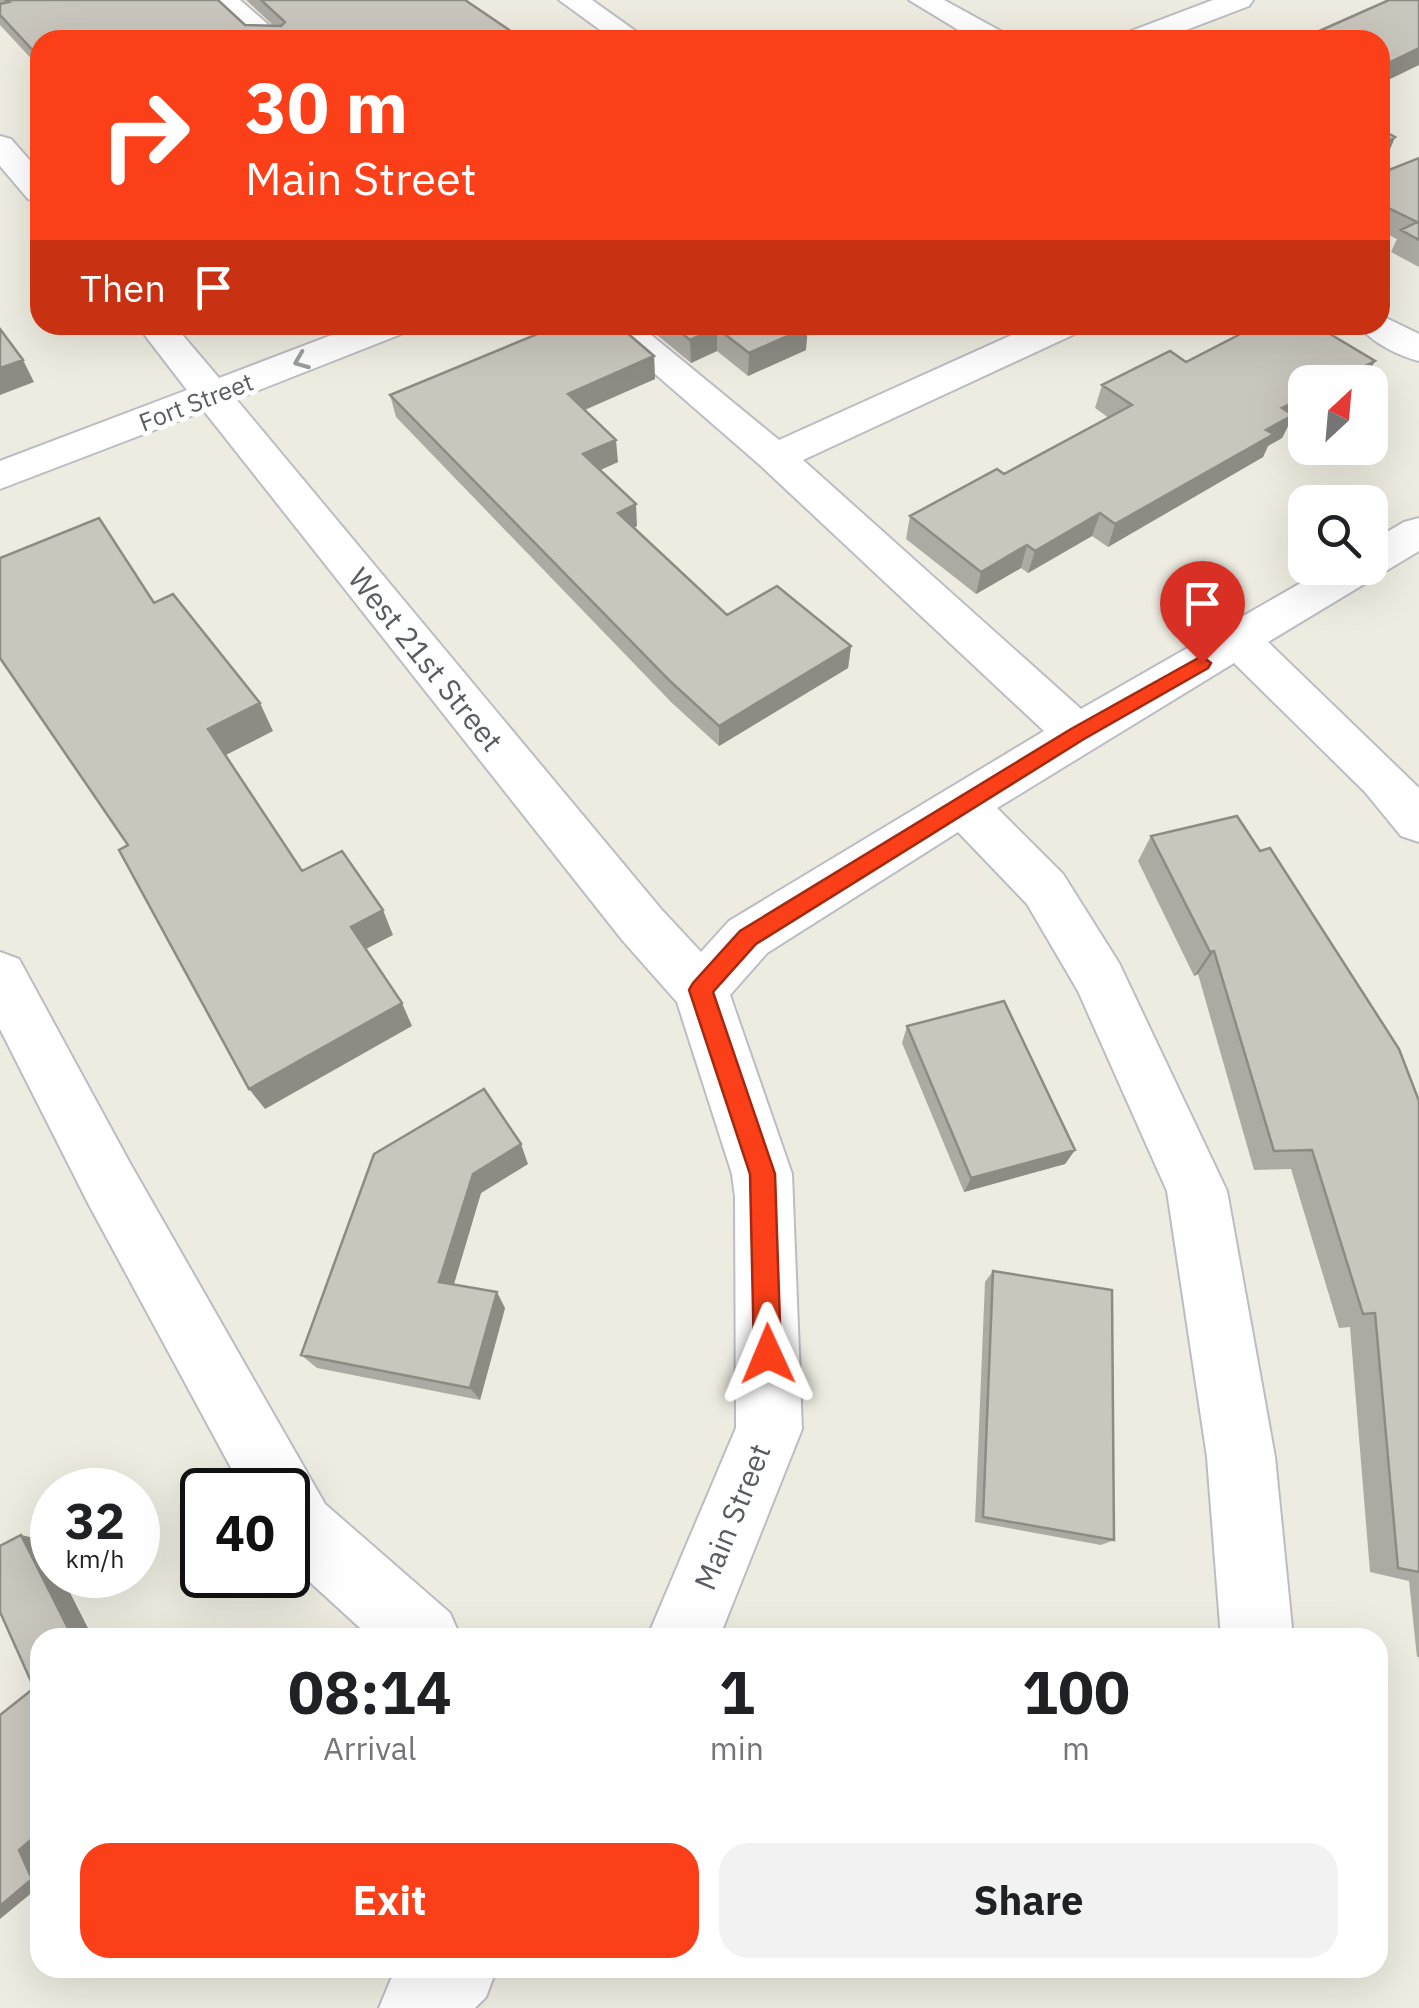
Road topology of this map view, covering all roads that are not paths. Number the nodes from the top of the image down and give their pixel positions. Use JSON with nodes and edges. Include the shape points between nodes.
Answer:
{"nodes":[{"id":1,"x":223,"y":0,"type":"edge"},
{"id":2,"x":573,"y":0,"type":"edge"},
{"id":3,"x":923,"y":0,"type":"edge"},
{"id":4,"x":1239,"y":0,"type":"edge"},
{"id":5,"x":258,"y":30,"type":"edge"},
{"id":6,"x":618,"y":30,"type":"edge"},
{"id":7,"x":978,"y":30,"type":"edge"},
{"id":8,"x":1160,"y":30,"type":"edge"},
{"id":9,"x":0,"y":146,"type":"edge"},
{"id":10,"x":30,"y":180,"type":"edge"},
{"id":11,"x":1390,"y":333,"type":"edge"},
{"id":12,"x":164,"y":335,"type":"edge"},
{"id":13,"x":366,"y":335,"type":"edge"},
{"id":14,"x":628,"y":335,"type":"edge"},
{"id":15,"x":1042,"y":335,"type":"edge"},
{"id":16,"x":1419,"y":350,"type":"edge"},
{"id":17,"x":210,"y":397,"type":"junction"},
{"id":18,"x":776,"y":457,"type":"junction"},
{"id":19,"x":0,"y":476,"type":"edge"},
{"id":20,"x":1419,"y":532,"type":"edge"},
{"id":21,"x":1388,"y":551,"type":"edge"},
{"id":22,"x":1332,"y":585,"type":"edge"},
{"id":23,"x":1239,"y":642,"type":"junction"},
{"id":24,"x":1078,"y":734,"type":"junction"},
{"id":25,"x":962,"y":805,"type":"junction"},
{"id":26,"x":1419,"y":822,"type":"edge"},
{"id":27,"x":0,"y":975,"type":"edge"},
{"id":28,"x":700,"y":990,"type":"junction"},
{"id":29,"x":268,"y":1468,"type":"edge"},
{"id":30,"x":310,"y":1535,"type":"edge"},
{"id":31,"x":414,"y":1628,"type":"edge"},
{"id":32,"x":687,"y":1628,"type":"edge"},
{"id":33,"x":1257,"y":1628,"type":"edge"},
{"id":34,"x":448,"y":1978,"type":"edge"},
{"id":35,"x":420,"y":2008,"type":"edge"}],
"edges":[{"from":1,"to":5,"type":"street"},
{"from":2,"to":6,"type":"street"},
{"from":3,"to":7,"type":"street"},
{"from":4,"to":8,"type":"street"},
{"from":9,"to":10,"type":"street"},
{"from":11,"to":16,"type":"street"},
{"from":12,"to":17,"type":"street","name":"West 21st Street"},
{"from":13,"to":17,"type":"street","name":"Fort Street","one_way":true},
{"from":14,"to":18,"type":"street"},
{"from":15,"to":18,"type":"street"},
{"from":17,"to":19,"type":"street","name":"Fort Street"},
{"from":17,"to":28,"type":"street","name":"West 21st Street"},
{"from":18,"to":24,"type":"street"},
{"from":20,"to":21,"type":"street"},
{"from":22,"to":23,"type":"street"},
{"from":23,"to":24,"type":"street"},
{"from":23,"to":26,"type":"street"},
{"from":24,"to":25,"type":"street"},
{"from":25,"to":28,"type":"street","via":[[748,938]]},
{"from":25,"to":33,"type":"street","via":[[1045,889],[1091,964],[1197,1190],[1241,1458]]},
{"from":27,"to":29,"type":"street"},
{"from":28,"to":32,"type":"street","name":"Main Street","via":[[762,1174],[769,1429]]},
{"from":30,"to":31,"type":"street"},
{"from":34,"to":35,"type":"street"}]}
